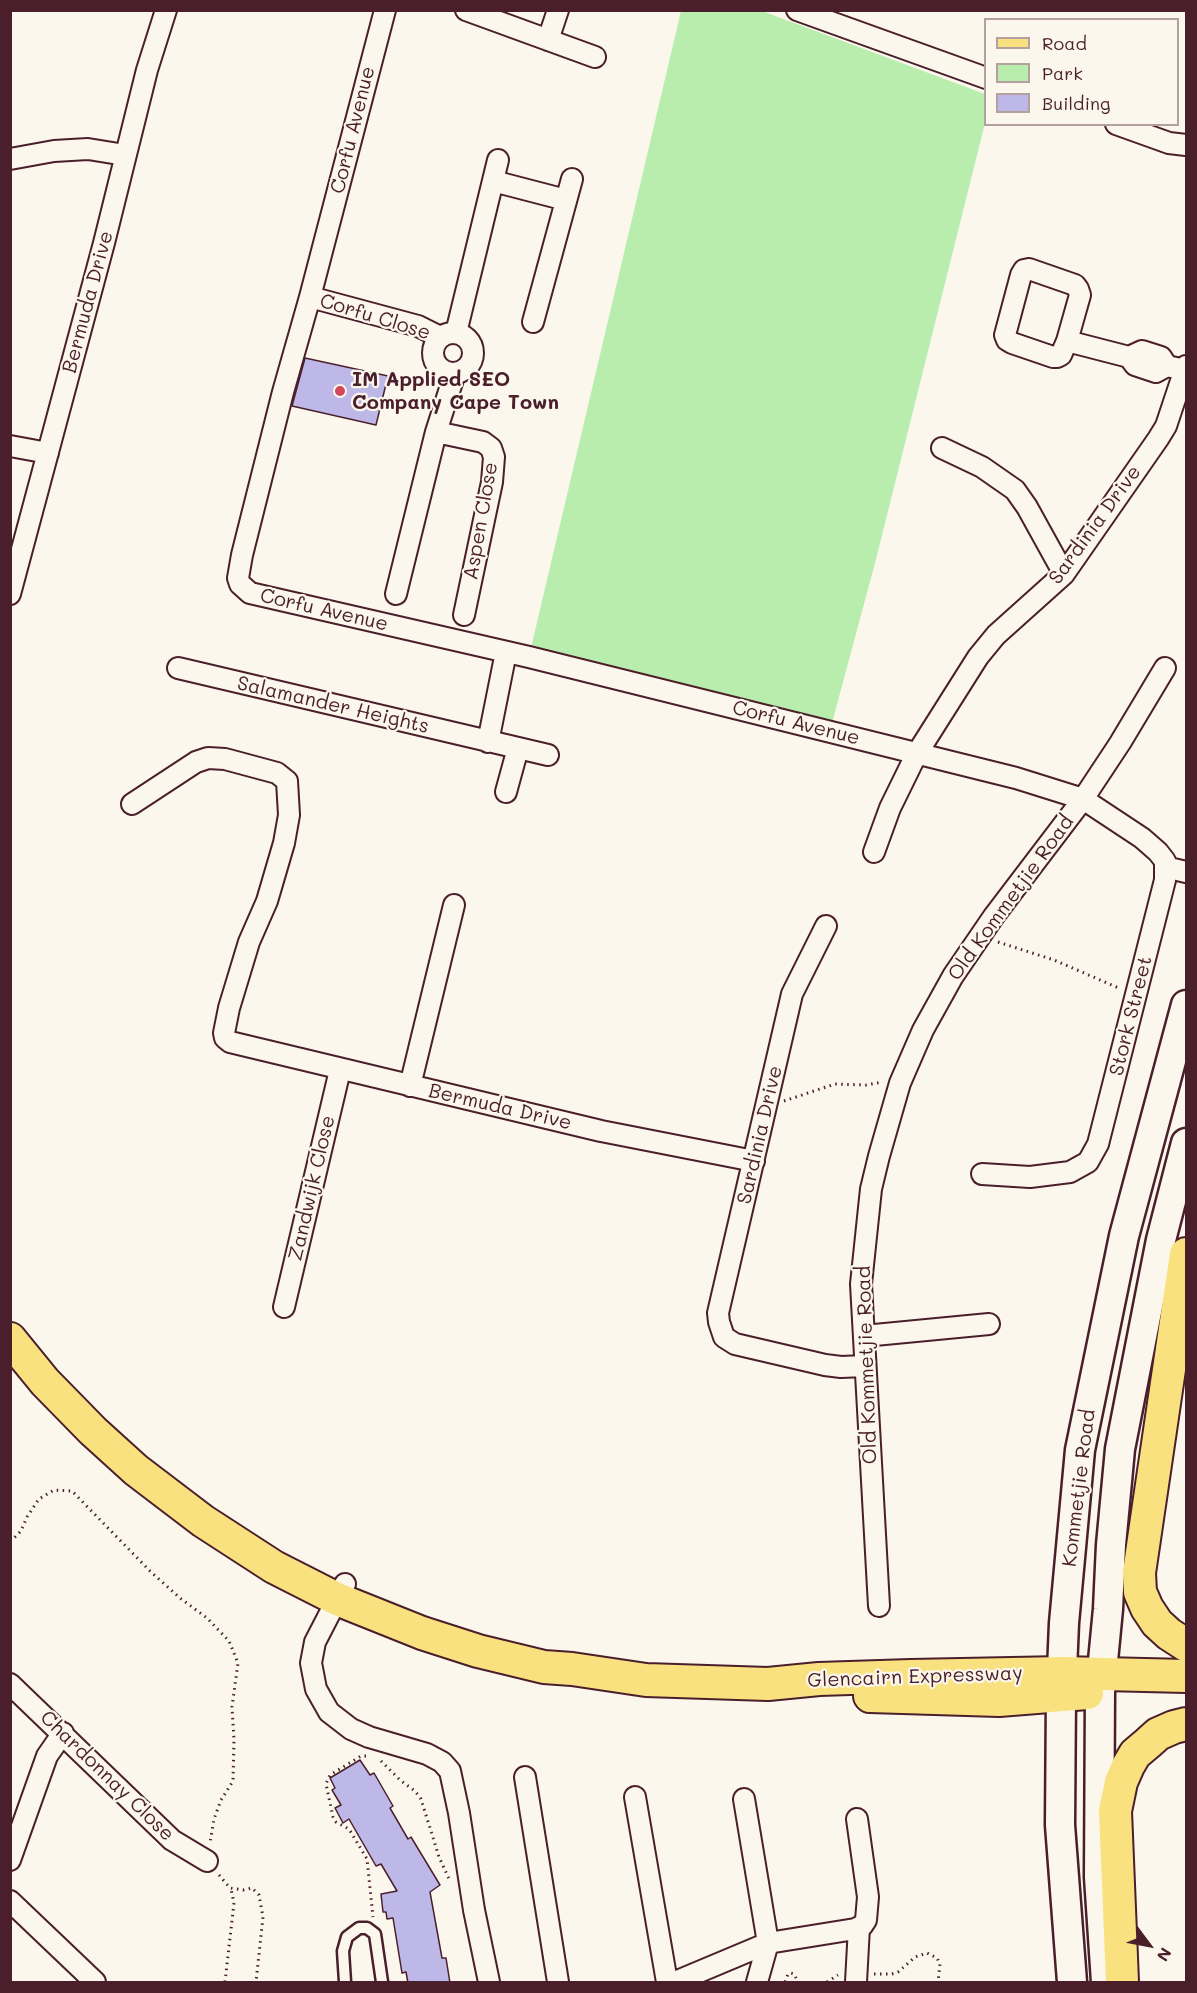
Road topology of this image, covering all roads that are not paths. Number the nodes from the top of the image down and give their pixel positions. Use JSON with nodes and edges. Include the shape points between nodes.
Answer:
{"nodes":[{"id":1,"x":166,"y":10,"type":"edge"},
{"id":2,"x":385,"y":10,"type":"edge"},
{"id":3,"x":466,"y":10,"type":"edge"},
{"id":4,"x":558,"y":10,"type":"edge"},
{"id":5,"x":798,"y":10,"type":"edge"},
{"id":6,"x":548,"y":40,"type":"junction"},
{"id":7,"x":595,"y":57,"type":"dead end"},
{"id":8,"x":984,"y":77,"type":"edge"},
{"id":9,"x":1122,"y":126,"type":"edge"},
{"id":10,"x":1186,"y":145,"type":"edge"},
{"id":11,"x":125,"y":155,"type":"junction"},
{"id":12,"x":11,"y":156,"type":"edge"},
{"id":13,"x":498,"y":160,"type":"dead end"},
{"id":14,"x":572,"y":179,"type":"dead end"},
{"id":15,"x":494,"y":181,"type":"junction"},
{"id":16,"x":566,"y":200,"type":"junction"},
{"id":17,"x":310,"y":297,"type":"junction"},
{"id":18,"x":533,"y":322,"type":"dead end"},
{"id":19,"x":448,"y":335,"type":"junction"},
{"id":20,"x":1067,"y":341,"type":"junction"},
{"id":21,"x":1180,"y":367,"type":"edge"},
{"id":22,"x":454,"y":373,"type":"junction"},
{"id":23,"x":436,"y":432,"type":"junction"},
{"id":24,"x":10,"y":446,"type":"edge"},
{"id":25,"x":942,"y":448,"type":"dead end"},
{"id":26,"x":48,"y":453,"type":"junction"},
{"id":27,"x":1064,"y":574,"type":"junction"},
{"id":28,"x":10,"y":594,"type":"edge"},
{"id":29,"x":396,"y":594,"type":"dead end"},
{"id":30,"x":464,"y":615,"type":"dead end"},
{"id":31,"x":506,"y":652,"type":"junction"},
{"id":32,"x":178,"y":668,"type":"dead end"},
{"id":33,"x":1165,"y":668,"type":"dead end"},
{"id":34,"x":488,"y":742,"type":"junction"},
{"id":35,"x":518,"y":748,"type":"junction"},
{"id":36,"x":916,"y":754,"type":"junction"},
{"id":37,"x":548,"y":755,"type":"dead end"},
{"id":38,"x":506,"y":792,"type":"dead end"},
{"id":39,"x":1083,"y":799,"type":"junction"},
{"id":40,"x":132,"y":804,"type":"dead end"},
{"id":41,"x":874,"y":852,"type":"dead end"},
{"id":42,"x":1166,"y":867,"type":"junction"},
{"id":43,"x":1186,"y":872,"type":"edge"},
{"id":44,"x":454,"y":906,"type":"dead end"},
{"id":45,"x":826,"y":926,"type":"dead end"},
{"id":46,"x":1186,"y":1005,"type":"edge"},
{"id":47,"x":340,"y":1070,"type":"junction"},
{"id":48,"x":410,"y":1086,"type":"junction"},
{"id":49,"x":1186,"y":1143,"type":"edge"},
{"id":50,"x":754,"y":1161,"type":"junction"},
{"id":51,"x":982,"y":1174,"type":"dead end"},
{"id":52,"x":1186,"y":1254,"type":"edge"},
{"id":53,"x":284,"y":1307,"type":"dead end"},
{"id":54,"x":989,"y":1324,"type":"dead end"},
{"id":55,"x":10,"y":1327,"type":"edge"},
{"id":56,"x":864,"y":1336,"type":"junction"},
{"id":57,"x":10,"y":1339,"type":"edge"},
{"id":58,"x":865,"y":1366,"type":"junction"},
{"id":59,"x":341,"y":1592,"type":"junction"},
{"id":60,"x":879,"y":1606,"type":"dead end"},
{"id":61,"x":1186,"y":1645,"type":"edge"},
{"id":62,"x":1186,"y":1677,"type":"edge"},
{"id":63,"x":1061,"y":1683,"type":"junction"},
{"id":64,"x":1101,"y":1683,"type":"junction"},
{"id":65,"x":10,"y":1684,"type":"edge"},
{"id":66,"x":1186,"y":1693,"type":"edge"},
{"id":67,"x":1186,"y":1724,"type":"edge"},
{"id":68,"x":63,"y":1733,"type":"junction"},
{"id":69,"x":525,"y":1777,"type":"dead end"},
{"id":70,"x":634,"y":1797,"type":"dead end"},
{"id":71,"x":744,"y":1799,"type":"dead end"},
{"id":72,"x":857,"y":1820,"type":"dead end"},
{"id":73,"x":10,"y":1860,"type":"edge"},
{"id":74,"x":207,"y":1861,"type":"road end"},
{"id":75,"x":10,"y":1901,"type":"edge"},
{"id":76,"x":859,"y":1928,"type":"junction"},
{"id":77,"x":768,"y":1943,"type":"junction"},
{"id":78,"x":857,"y":1977,"type":"edge"},
{"id":79,"x":95,"y":1983,"type":"edge"},
{"id":80,"x":345,"y":1983,"type":"edge"},
{"id":81,"x":382,"y":1983,"type":"edge"},
{"id":82,"x":489,"y":1983,"type":"edge"},
{"id":83,"x":558,"y":1983,"type":"edge"},
{"id":84,"x":667,"y":1983,"type":"edge"},
{"id":85,"x":675,"y":1983,"type":"edge"},
{"id":86,"x":757,"y":1983,"type":"edge"},
{"id":87,"x":1072,"y":1983,"type":"edge"},
{"id":88,"x":1106,"y":1983,"type":"edge"},
{"id":89,"x":1122,"y":1983,"type":"edge"}],
"edges":[{"from":1,"to":11,"type":"street","name":"Bermuda Drive"},
{"from":2,"to":17,"type":"street","name":"Corfu Avenue"},
{"from":3,"to":6,"type":"street"},
{"from":4,"to":6,"type":"street"},
{"from":5,"to":8,"type":"street"},
{"from":6,"to":7,"type":"street"},
{"from":9,"to":10,"type":"street"},
{"from":11,"to":12,"type":"street","via":[[88,149]]},
{"from":11,"to":26,"type":"street","name":"Bermuda Drive"},
{"from":13,"to":15,"type":"street"},
{"from":14,"to":16,"type":"street"},
{"from":15,"to":16,"type":"street"},
{"from":15,"to":19,"type":"street"},
{"from":16,"to":18,"type":"street"},
{"from":17,"to":19,"type":"street","name":"Corfu Close"},
{"from":17,"to":31,"type":"street","name":"Corfu Avenue","via":[[242,555],[240,584],[250,593]]},
{"from":19,"to":22,"type":"street","via":[[435,344],[434,361],[439,368]]},
{"from":19,"to":22,"type":"street","via":[[461,334],[472,346],[471,362],[465,370]]},
{"from":20,"to":20,"type":"street","via":[[1080,295],[1078,289],[1024,270],[1005,335],[1007,340],[1053,357],[1061,355]]},
{"from":20,"to":21,"type":"street","via":[[1129,357],[1135,365],[1156,372]]},
{"from":21,"to":27,"type":"street","name":"Sardinia Drive","via":[[1166,426]]},
{"from":22,"to":23,"type":"street"},
{"from":23,"to":29,"type":"street"},
{"from":23,"to":30,"type":"street","name":"Aspen Close","via":[[483,442],[491,448],[494,458]]},
{"from":24,"to":26,"type":"street"},
{"from":25,"to":27,"type":"street","via":[[982,467],[1015,490]]},
{"from":26,"to":28,"type":"street","name":"Bermuda Drive"},
{"from":27,"to":36,"type":"street","name":"Sardinia Drive","via":[[989,643]]},
{"from":31,"to":34,"type":"street"},
{"from":31,"to":36,"type":"street","name":"Corfu Avenue"},
{"from":32,"to":34,"type":"street","name":"Salamander Heights"},
{"from":33,"to":39,"type":"street","name":"Old Kommetjie Road"},
{"from":34,"to":35,"type":"street","name":"Salamander Heights"},
{"from":35,"to":37,"type":"street","name":"Salamander Heights"},
{"from":35,"to":38,"type":"street"},
{"from":36,"to":39,"type":"street","name":"Corfu Avenue"},
{"from":36,"to":41,"type":"street","name":"Sardinia Drive"},
{"from":39,"to":42,"type":"street","via":[[1142,838],[1162,856]]},
{"from":39,"to":56,"type":"street","name":"Old Kommetjie Road","via":[[980,936],[936,1005],[904,1074],[871,1190],[861,1284]]},
{"from":40,"to":47,"type":"street","name":"Bermuda Drive","via":[[208,758],[225,759],[286,779],[289,815],[284,843],[267,901],[242,963],[224,1033],[230,1042]]},
{"from":42,"to":43,"type":"street"},
{"from":42,"to":51,"type":"street","name":"Stork Street","via":[[1101,1139],[1088,1161],[1070,1172],[1056,1174]]},
{"from":44,"to":48,"type":"street"},
{"from":45,"to":50,"type":"street","name":"Sardinia Drive","via":[[792,994]]},
{"from":46,"to":63,"type":"main road","name":"Kommetjie Road","via":[[1124,1236],[1080,1450]]},
{"from":47,"to":48,"type":"street","name":"Bermuda Drive"},
{"from":47,"to":53,"type":"street","name":"Zandwijk Close"},
{"from":48,"to":50,"type":"street","name":"Bermuda Drive","via":[[601,1131]]},
{"from":49,"to":64,"type":"main road","name":"Kommetjie Road","via":[[1161,1240],[1120,1449]]},
{"from":50,"to":58,"type":"street","name":"Sardinia Drive","via":[[718,1313],[720,1330],[735,1344],[825,1365]]},
{"from":52,"to":61,"type":"main road","via":[[1139,1573],[1140,1592],[1156,1623]]},
{"from":54,"to":56,"type":"street"},
{"from":55,"to":59,"type":"main road","name":"Glencairn Expressway","via":[[107,1423],[166,1472]]},
{"from":56,"to":58,"type":"street","name":"Old Kommetjie Road"},
{"from":57,"to":59,"type":"main road","name":"Glencairn Expressway","via":[[93,1431],[185,1509],[274,1567]]},
{"from":58,"to":60,"type":"street","name":"Old Kommetjie Road"},
{"from":59,"to":63,"type":"main road","name":"Glencairn Expressway","via":[[572,1669],[645,1680],[768,1684],[821,1695],[999,1700]]},
{"from":59,"to":82,"type":"street","via":[[312,1652],[316,1689],[329,1712],[351,1729],[427,1754],[450,1771]]},
{"from":62,"to":64,"type":"main road"},
{"from":63,"to":64,"type":"main road","name":"Glencairn Expressway"},
{"from":63,"to":87,"type":"main road","name":"Kommetjie Road","via":[[1060,1825]]},
{"from":64,"to":66,"type":"main road"},
{"from":64,"to":88,"type":"main road","name":"Kommetjie Road","via":[[1099,1877]]},
{"from":65,"to":68,"type":"street","name":"Chardonnay Close"},
{"from":67,"to":89,"type":"main road","via":[[1158,1734],[1131,1760],[1121,1782],[1115,1811]]},
{"from":68,"to":73,"type":"street","via":[[47,1755]]},
{"from":68,"to":74,"type":"street","name":"Chardonnay Close","via":[[172,1840]]},
{"from":69,"to":83,"type":"street"},
{"from":70,"to":84,"type":"street"},
{"from":71,"to":77,"type":"street"},
{"from":72,"to":76,"type":"street","via":[[868,1897],[867,1920]]},
{"from":75,"to":79,"type":"street"},
{"from":76,"to":77,"type":"street"},
{"from":76,"to":78,"type":"street"},
{"from":77,"to":85,"type":"street"},
{"from":77,"to":86,"type":"street"},
{"from":80,"to":81,"type":"lane","via":[[342,1951],[348,1936],[359,1928],[375,1934]]}]}
